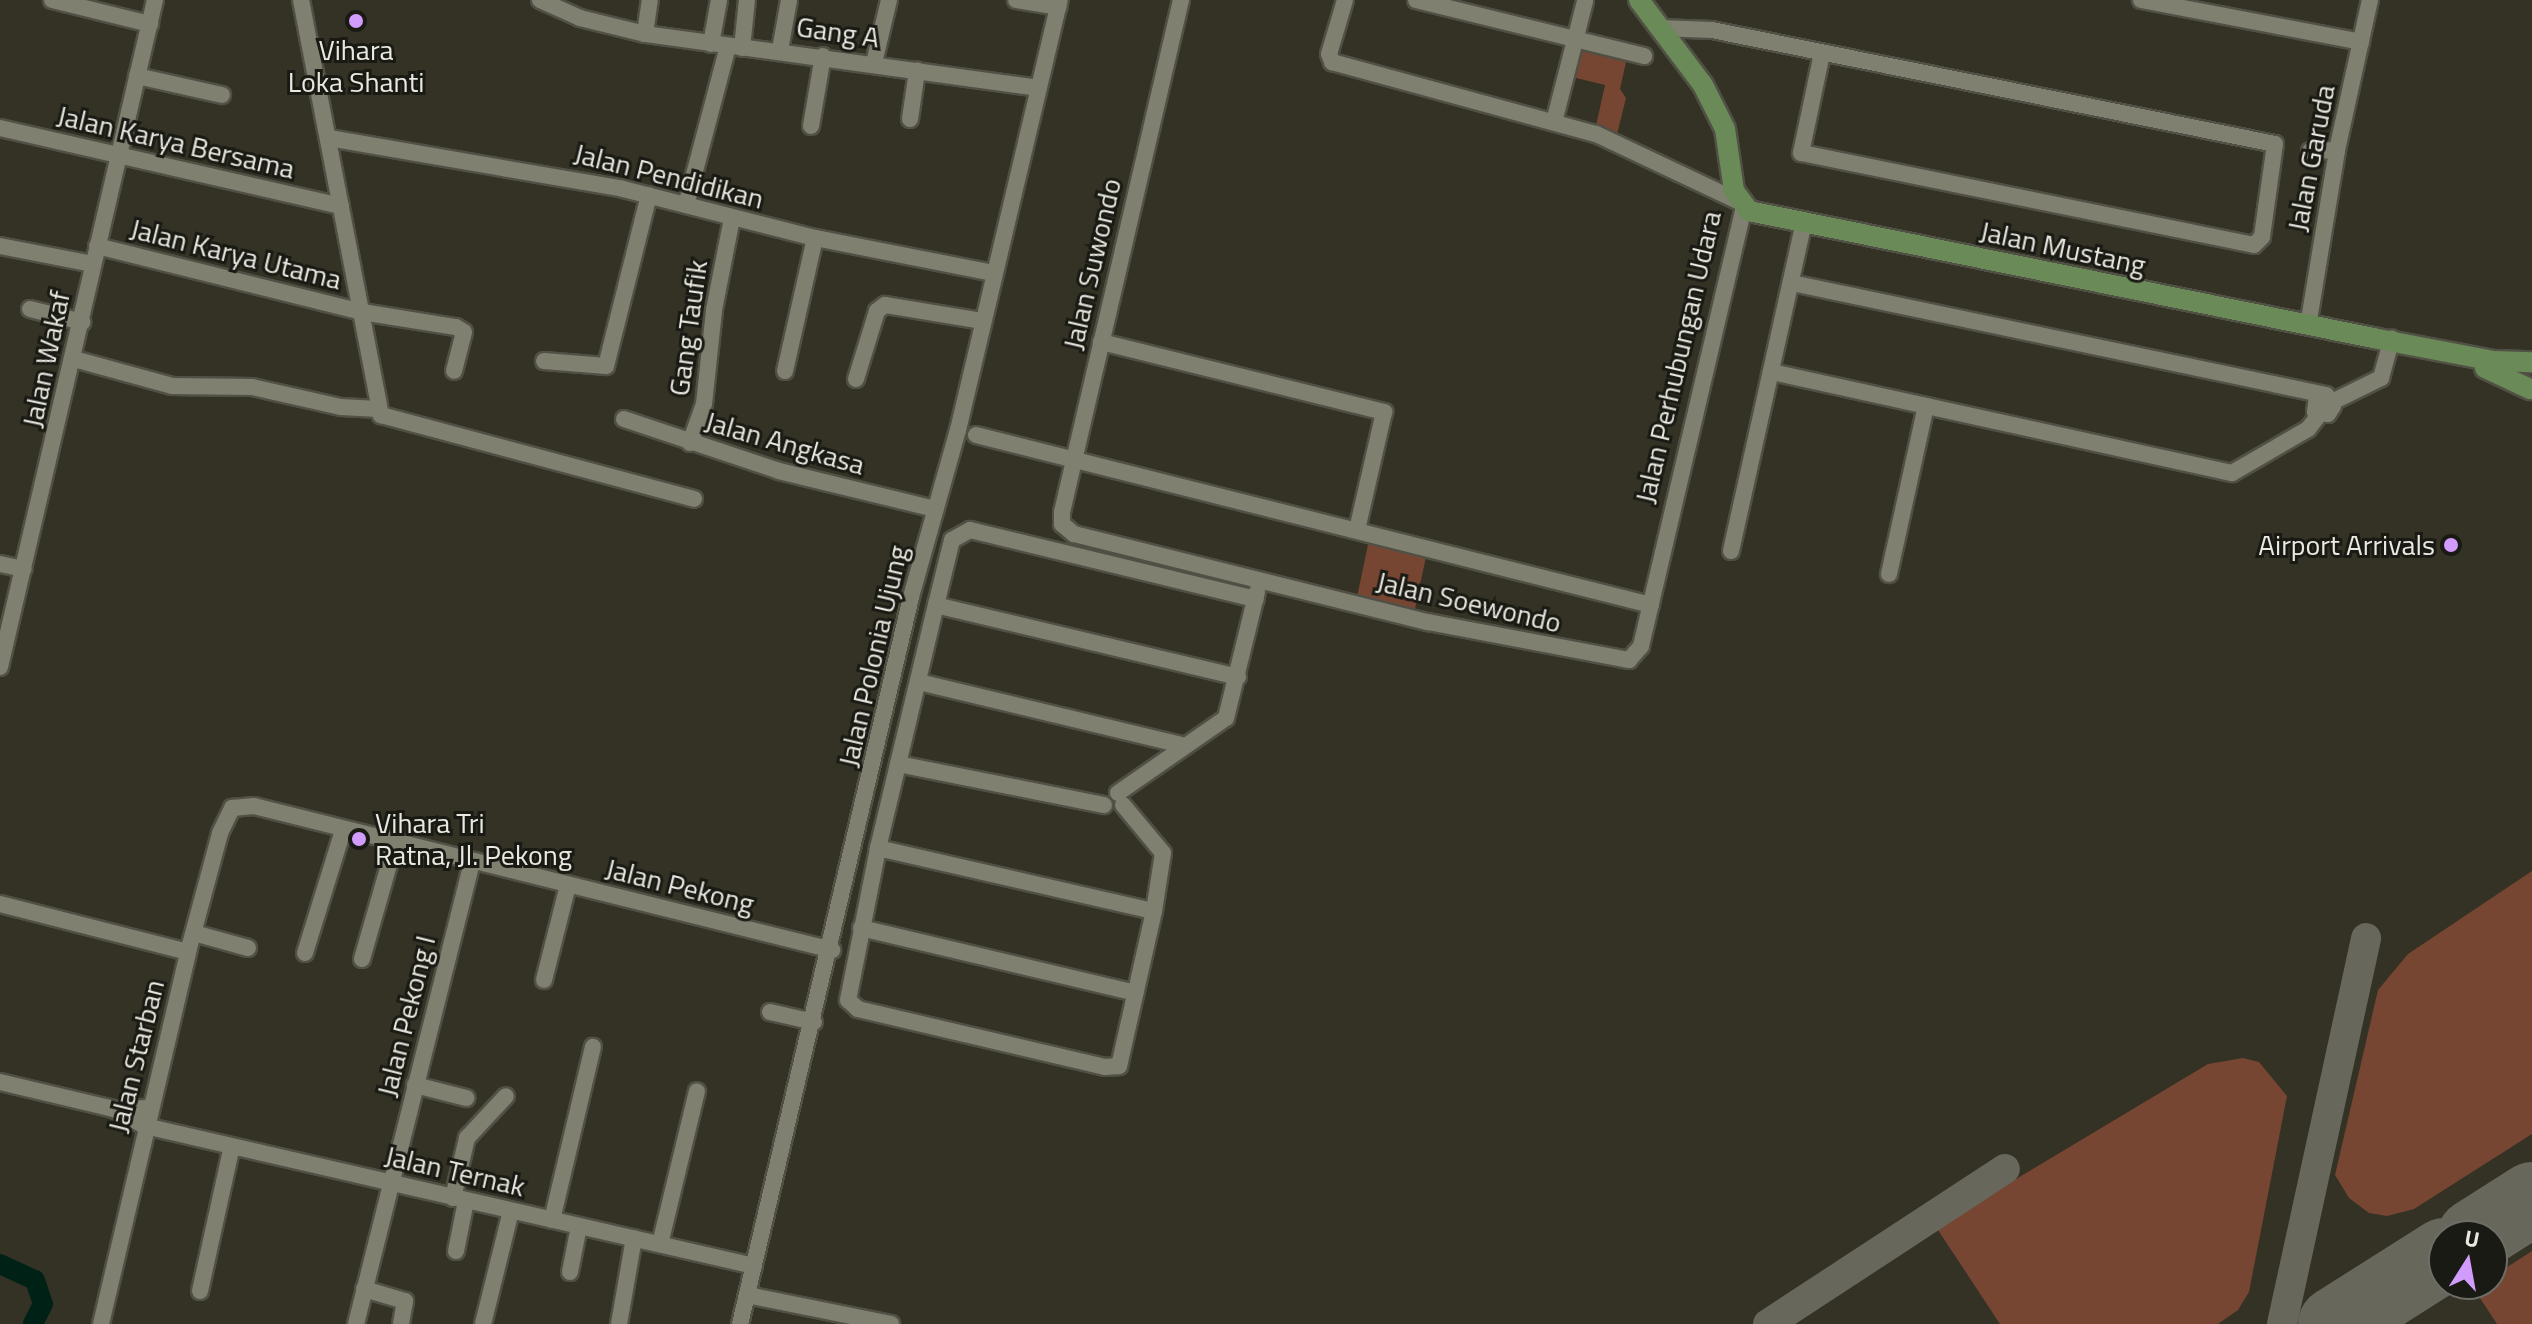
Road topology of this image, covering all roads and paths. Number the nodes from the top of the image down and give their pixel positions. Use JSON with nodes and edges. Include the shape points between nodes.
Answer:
{"nodes":[{"id":1,"x":52,"y":0,"type":"edge"},
{"id":2,"x":155,"y":0,"type":"edge"},
{"id":3,"x":301,"y":0,"type":"edge"},
{"id":4,"x":540,"y":0,"type":"edge"},
{"id":5,"x":650,"y":0,"type":"edge"},
{"id":6,"x":719,"y":0,"type":"edge"},
{"id":7,"x":747,"y":0,"type":"edge"},
{"id":8,"x":789,"y":0,"type":"edge"},
{"id":9,"x":889,"y":0,"type":"edge"},
{"id":10,"x":1016,"y":0,"type":"edge"},
{"id":11,"x":1181,"y":0,"type":"edge"},
{"id":12,"x":1345,"y":0,"type":"edge"},
{"id":13,"x":1416,"y":0,"type":"edge"},
{"id":14,"x":1639,"y":0,"type":"edge"},
{"id":15,"x":2141,"y":0,"type":"edge"},
{"id":16,"x":2370,"y":0,"type":"edge"},
{"id":17,"x":1585,"y":1,"type":"edge"},
{"id":18,"x":1059,"y":4,"type":"edge"},
{"id":19,"x":150,"y":24,"type":"junction"},
{"id":20,"x":1659,"y":28,"type":"junction"},
{"id":21,"x":645,"y":34,"type":"junction"},
{"id":22,"x":1574,"y":38,"type":"junction"},
{"id":23,"x":2361,"y":42,"type":"junction"},
{"id":24,"x":711,"y":44,"type":"junction"},
{"id":25,"x":735,"y":47,"type":"junction"},
{"id":26,"x":780,"y":50,"type":"junction"},
{"id":27,"x":1822,"y":53,"type":"junction"},
{"id":28,"x":823,"y":56,"type":"junction"},
{"id":29,"x":1644,"y":56,"type":"dead end"},
{"id":30,"x":874,"y":63,"type":"junction"},
{"id":31,"x":917,"y":71,"type":"junction"},
{"id":32,"x":137,"y":76,"type":"junction"},
{"id":33,"x":1038,"y":88,"type":"junction"},
{"id":34,"x":222,"y":95,"type":"dead end"},
{"id":35,"x":910,"y":119,"type":"dead end"},
{"id":36,"x":1554,"y":122,"type":"junction"},
{"id":37,"x":811,"y":126,"type":"dead end"},
{"id":38,"x":0,"y":128,"type":"edge"},
{"id":39,"x":329,"y":138,"type":"junction"},
{"id":40,"x":2337,"y":150,"type":"junction"},
{"id":41,"x":2310,"y":151,"type":"dead end"},
{"id":42,"x":119,"y":155,"type":"junction"},
{"id":43,"x":649,"y":195,"type":"junction"},
{"id":44,"x":1741,"y":204,"type":"junction"},
{"id":45,"x":686,"y":205,"type":"junction"},
{"id":46,"x":341,"y":206,"type":"junction"},
{"id":47,"x":732,"y":218,"type":"junction"},
{"id":48,"x":1804,"y":222,"type":"junction"},
{"id":49,"x":815,"y":238,"type":"junction"},
{"id":50,"x":0,"y":246,"type":"edge"},
{"id":51,"x":97,"y":246,"type":"junction"},
{"id":52,"x":93,"y":264,"type":"junction"},
{"id":53,"x":994,"y":273,"type":"junction"},
{"id":54,"x":1792,"y":283,"type":"junction"},
{"id":55,"x":30,"y":309,"type":"dead end"},
{"id":56,"x":362,"y":312,"type":"junction"},
{"id":57,"x":983,"y":321,"type":"junction"},
{"id":58,"x":82,"y":322,"type":"junction"},
{"id":59,"x":2308,"y":326,"type":"junction"},
{"id":60,"x":2385,"y":341,"type":"junction"},
{"id":61,"x":1101,"y":342,"type":"junction"},
{"id":62,"x":74,"y":359,"type":"junction"},
{"id":63,"x":544,"y":361,"type":"dead end"},
{"id":64,"x":2532,"y":362,"type":"edge"},
{"id":65,"x":454,"y":371,"type":"dead end"},
{"id":66,"x":785,"y":371,"type":"dead end"},
{"id":67,"x":1772,"y":372,"type":"junction"},
{"id":68,"x":856,"y":379,"type":"dead end"},
{"id":69,"x":2531,"y":389,"type":"edge"},
{"id":70,"x":2325,"y":399,"type":"junction"},
{"id":71,"x":1926,"y":406,"type":"junction"},
{"id":72,"x":378,"y":409,"type":"junction"},
{"id":73,"x":624,"y":419,"type":"dead end"},
{"id":74,"x":976,"y":435,"type":"dead end"},
{"id":75,"x":690,"y":443,"type":"junction"},
{"id":76,"x":1074,"y":462,"type":"junction"},
{"id":77,"x":694,"y":499,"type":"dead end"},
{"id":78,"x":935,"y":509,"type":"junction"},
{"id":79,"x":1357,"y":530,"type":"junction"},
{"id":80,"x":1074,"y":534,"type":"joint"},
{"id":81,"x":1731,"y":551,"type":"dead end"},
{"id":82,"x":0,"y":564,"type":"edge"},
{"id":83,"x":23,"y":569,"type":"junction"},
{"id":84,"x":1889,"y":574,"type":"dead end"},
{"id":85,"x":1259,"y":580,"type":"junction"},
{"id":86,"x":1256,"y":599,"type":"junction"},
{"id":87,"x":936,"y":605,"type":"junction"},
{"id":88,"x":1651,"y":605,"type":"junction"},
{"id":89,"x":6,"y":617,"type":"edge"},
{"id":90,"x":1639,"y":654,"type":"joint"},
{"id":91,"x":0,"y":667,"type":"edge"},
{"id":92,"x":1238,"y":677,"type":"junction"},
{"id":93,"x":919,"y":682,"type":"junction"},
{"id":94,"x":1181,"y":745,"type":"junction"},
{"id":95,"x":898,"y":764,"type":"junction"},
{"id":96,"x":1120,"y":799,"type":"junction"},
{"id":97,"x":235,"y":807,"type":"joint"},
{"id":98,"x":343,"y":830,"type":"junction"},
{"id":99,"x":395,"y":844,"type":"junction"},
{"id":100,"x":878,"y":848,"type":"junction"},
{"id":101,"x":472,"y":861,"type":"junction"},
{"id":102,"x":568,"y":885,"type":"junction"},
{"id":103,"x":0,"y":904,"type":"edge"},
{"id":104,"x":1154,"y":911,"type":"junction"},
{"id":105,"x":861,"y":928,"type":"junction"},
{"id":106,"x":194,"y":933,"type":"junction"},
{"id":107,"x":248,"y":948,"type":"dead end"},
{"id":108,"x":832,"y":950,"type":"junction"},
{"id":109,"x":188,"y":952,"type":"junction"},
{"id":110,"x":305,"y":953,"type":"dead end"},
{"id":111,"x":362,"y":959,"type":"dead end"},
{"id":112,"x":544,"y":980,"type":"dead end"},
{"id":113,"x":1135,"y":993,"type":"junction"},
{"id":114,"x":770,"y":1012,"type":"dead end"},
{"id":115,"x":814,"y":1022,"type":"junction"},
{"id":116,"x":593,"y":1047,"type":"dead end"},
{"id":117,"x":0,"y":1082,"type":"edge"},
{"id":118,"x":415,"y":1085,"type":"junction"},
{"id":119,"x":697,"y":1091,"type":"dead end"},
{"id":120,"x":506,"y":1096,"type":"dead end"},
{"id":121,"x":466,"y":1098,"type":"dead end"},
{"id":122,"x":149,"y":1108,"type":"junction"},
{"id":123,"x":114,"y":1109,"type":"junction"},
{"id":124,"x":145,"y":1126,"type":"junction"},
{"id":125,"x":232,"y":1146,"type":"junction"},
{"id":126,"x":391,"y":1183,"type":"junction"},
{"id":127,"x":459,"y":1199,"type":"junction"},
{"id":128,"x":511,"y":1211,"type":"junction"},
{"id":129,"x":552,"y":1220,"type":"junction"},
{"id":130,"x":579,"y":1226,"type":"junction"},
{"id":131,"x":634,"y":1238,"type":"junction"},
{"id":132,"x":660,"y":1244,"type":"junction"},
{"id":133,"x":456,"y":1251,"type":"dead end"},
{"id":134,"x":754,"y":1266,"type":"junction"},
{"id":135,"x":570,"y":1272,"type":"dead end"},
{"id":136,"x":364,"y":1289,"type":"junction"},
{"id":137,"x":200,"y":1291,"type":"dead end"},
{"id":138,"x":747,"y":1295,"type":"junction"},
{"id":139,"x":779,"y":1302,"type":"junction"},
{"id":140,"x":105,"y":1323,"type":"edge"},
{"id":141,"x":356,"y":1324,"type":"edge"},
{"id":142,"x":401,"y":1324,"type":"edge"},
{"id":143,"x":483,"y":1324,"type":"edge"},
{"id":144,"x":619,"y":1324,"type":"edge"},
{"id":145,"x":740,"y":1324,"type":"edge"},
{"id":146,"x":849,"y":1324,"type":"edge"},
{"id":147,"x":891,"y":1324,"type":"edge"}],
"edges":[{"from":1,"to":19,"type":"street"},
{"from":2,"to":19,"type":"street","name":"Jalan Wakaf"},
{"from":3,"to":39,"type":"street"},
{"from":4,"to":21,"type":"street","name":"Gang A","via":[[580,18]]},
{"from":5,"to":21,"type":"street"},
{"from":6,"to":24,"type":"street"},
{"from":7,"to":25,"type":"street"},
{"from":8,"to":26,"type":"street"},
{"from":9,"to":30,"type":"street"},
{"from":10,"to":18,"type":"street"},
{"from":11,"to":61,"type":"street","name":"Jalan Suwondo"},
{"from":12,"to":36,"type":"street","via":[[1329,54],[1332,62]]},
{"from":13,"to":22,"type":"street"},
{"from":14,"to":20,"type":"main road","name":"Jalan Perhubungan Udara"},
{"from":15,"to":23,"type":"street"},
{"from":16,"to":23,"type":"street","name":"Jalan Garuda"},
{"from":17,"to":22,"type":"street"},
{"from":18,"to":33,"type":"street","name":"Jalan Polonia Ujung"},
{"from":19,"to":32,"type":"street","name":"Jalan Wakaf"},
{"from":20,"to":27,"type":"street","via":[[1712,30]]},
{"from":20,"to":44,"type":"main road","name":"Jalan Perhubungan Udara","via":[[1703,85],[1725,129]]},
{"from":21,"to":24,"type":"street","name":"Gang A"},
{"from":22,"to":29,"type":"street"},
{"from":22,"to":36,"type":"street"},
{"from":23,"to":40,"type":"street","name":"Jalan Garuda"},
{"from":24,"to":25,"type":"street","name":"Gang A"},
{"from":25,"to":26,"type":"street","name":"Gang A"},
{"from":25,"to":45,"type":"street"},
{"from":26,"to":28,"type":"street","name":"Gang A"},
{"from":27,"to":27,"type":"street","via":[[1801,153],[2254,245],[2262,237],[2275,144]]},
{"from":28,"to":30,"type":"street","name":"Gang A"},
{"from":28,"to":37,"type":"street"},
{"from":30,"to":31,"type":"street","name":"Gang A"},
{"from":31,"to":33,"type":"street","name":"Gang A"},
{"from":31,"to":35,"type":"street"},
{"from":32,"to":34,"type":"street"},
{"from":32,"to":42,"type":"street","name":"Jalan Wakaf"},
{"from":33,"to":53,"type":"street","name":"Jalan Polonia Ujung"},
{"from":36,"to":44,"type":"street","via":[[1596,134]]},
{"from":38,"to":42,"type":"street","name":"Jalan Karya Bersama"},
{"from":39,"to":43,"type":"street","name":"Jalan Pendidikan"},
{"from":39,"to":46,"type":"street"},
{"from":40,"to":41,"type":"street"},
{"from":40,"to":59,"type":"street","name":"Jalan Garuda"},
{"from":42,"to":46,"type":"street","name":"Jalan Karya Bersama"},
{"from":42,"to":51,"type":"street","name":"Jalan Wakaf"},
{"from":43,"to":45,"type":"street","name":"Jalan Pendidikan"},
{"from":43,"to":63,"type":"street","via":[[606,366]]},
{"from":44,"to":48,"type":"main road","name":"Jalan Mustang"},
{"from":44,"to":88,"type":"street","name":"Jalan Perhubungan Udara"},
{"from":45,"to":47,"type":"street","name":"Jalan Pendidikan"},
{"from":46,"to":56,"type":"street"},
{"from":47,"to":49,"type":"street","name":"Jalan Pendidikan"},
{"from":47,"to":75,"type":"street","name":"Gang Taufik","via":[[714,310],[704,404]]},
{"from":48,"to":54,"type":"street"},
{"from":48,"to":59,"type":"main road","name":"Jalan Mustang"},
{"from":49,"to":53,"type":"street","name":"Jalan Pendidikan"},
{"from":49,"to":66,"type":"street"},
{"from":50,"to":52,"type":"street"},
{"from":51,"to":52,"type":"street","name":"Jalan Wakaf"},
{"from":51,"to":56,"type":"street","name":"Jalan Karya Utama"},
{"from":52,"to":58,"type":"street","name":"Jalan Wakaf"},
{"from":53,"to":57,"type":"street","name":"Jalan Polonia Ujung"},
{"from":54,"to":67,"type":"street"},
{"from":54,"to":70,"type":"street"},
{"from":55,"to":58,"type":"street"},
{"from":56,"to":65,"type":"street","via":[[462,330]]},
{"from":56,"to":72,"type":"street"},
{"from":57,"to":68,"type":"street","via":[[885,305],[877,311]]},
{"from":57,"to":78,"type":"street","name":"Jalan Polonia Ujung"},
{"from":58,"to":62,"type":"street","name":"Jalan Wakaf"},
{"from":59,"to":60,"type":"main road","name":"Jalan Mustang"},
{"from":60,"to":64,"type":"main road","name":"Jalan Mustang","via":[[2494,361]]},
{"from":60,"to":69,"type":"main road","name":"Jalan Mustang","via":[[2500,372]]},
{"from":60,"to":70,"type":"street","via":[[2381,378]]},
{"from":61,"to":76,"type":"street","name":"Jalan Suwondo"},
{"from":61,"to":79,"type":"street","via":[[1384,412]]},
{"from":62,"to":72,"type":"street","via":[[172,386],[252,387],[341,407]]},
{"from":62,"to":83,"type":"street","name":"Jalan Wakaf"},
{"from":67,"to":71,"type":"street"},
{"from":67,"to":81,"type":"street"},
{"from":70,"to":71,"type":"street","via":[[2312,403],[2319,415],[2308,429],[2232,473]]},
{"from":71,"to":84,"type":"street"},
{"from":72,"to":77,"type":"street","via":[[390,421]]},
{"from":73,"to":75,"type":"street","name":"Jalan Angkasa"},
{"from":74,"to":76,"type":"street"},
{"from":75,"to":78,"type":"street","name":"Jalan Angkasa"},
{"from":76,"to":79,"type":"street"},
{"from":76,"to":80,"type":"street","name":"Jalan Suwondo","via":[[1061,519]]},
{"from":78,"to":108,"type":"street","name":"Jalan Polonia Ujung"},
{"from":79,"to":88,"type":"street"},
{"from":80,"to":85,"type":"street","name":"Jalan Soewondo"},
{"from":82,"to":83,"type":"street"},
{"from":83,"to":89,"type":"street","name":"Jalan Wakaf"},
{"from":85,"to":86,"type":"street"},
{"from":85,"to":90,"type":"street","name":"Jalan Soewondo","via":[[1616,661]]},
{"from":86,"to":87,"type":"street","via":[[970,530],[952,540]]},
{"from":86,"to":92,"type":"street"},
{"from":87,"to":92,"type":"street"},
{"from":87,"to":93,"type":"street"},
{"from":88,"to":90,"type":"street","name":"Jalan Perhubungan Udara"},
{"from":89,"to":91,"type":"street","name":"Jalan Wakaf"},
{"from":92,"to":94,"type":"street","via":[[1226,718]]},
{"from":93,"to":94,"type":"street"},
{"from":93,"to":95,"type":"street"},
{"from":94,"to":96,"type":"street"},
{"from":95,"to":96,"type":"street","via":[[1104,805],[1105,796]]},
{"from":95,"to":100,"type":"street"},
{"from":96,"to":104,"type":"street","via":[[1163,853]]},
{"from":97,"to":98,"type":"street","name":"Jalan Pekong","via":[[254,806]]},
{"from":97,"to":106,"type":"street","name":"Jalan Starban","via":[[220,833]]},
{"from":98,"to":99,"type":"street","name":"Jalan Pekong"},
{"from":98,"to":110,"type":"street"},
{"from":99,"to":101,"type":"street","name":"Jalan Pekong"},
{"from":99,"to":111,"type":"street"},
{"from":100,"to":104,"type":"street"},
{"from":100,"to":105,"type":"street"},
{"from":101,"to":102,"type":"street","name":"Jalan Pekong"},
{"from":101,"to":118,"type":"street","name":"Jalan Pekong I"},
{"from":102,"to":108,"type":"street","name":"Jalan Pekong"},
{"from":102,"to":112,"type":"street"},
{"from":103,"to":109,"type":"street"},
{"from":104,"to":113,"type":"street"},
{"from":105,"to":113,"type":"street"},
{"from":105,"to":113,"type":"street","via":[[850,1004],[950,1031],[1115,1067],[1123,1058]]},
{"from":106,"to":107,"type":"street"},
{"from":106,"to":109,"type":"street","name":"Jalan Starban"},
{"from":108,"to":115,"type":"street","name":"Jalan Polonia Ujung"},
{"from":109,"to":122,"type":"street","name":"Jalan Starban"},
{"from":114,"to":115,"type":"street"},
{"from":115,"to":134,"type":"street","name":"Jalan Polonia Ujung"},
{"from":116,"to":129,"type":"street"},
{"from":117,"to":123,"type":"street"},
{"from":118,"to":121,"type":"street"},
{"from":118,"to":126,"type":"street","name":"Jalan Pekong I"},
{"from":119,"to":132,"type":"street"},
{"from":120,"to":127,"type":"street","via":[[467,1138]]},
{"from":122,"to":123,"type":"street"},
{"from":122,"to":124,"type":"street","name":"Jalan Starban"},
{"from":123,"to":124,"type":"street","name":"Jalan Ternak"},
{"from":124,"to":125,"type":"street","name":"Jalan Ternak"},
{"from":124,"to":140,"type":"street","name":"Jalan Starban"},
{"from":125,"to":126,"type":"street","name":"Jalan Ternak"},
{"from":125,"to":137,"type":"street"},
{"from":126,"to":127,"type":"street","name":"Jalan Ternak"},
{"from":126,"to":136,"type":"street","name":"Jalan Pekong I"},
{"from":127,"to":128,"type":"street","name":"Jalan Ternak"},
{"from":127,"to":133,"type":"street"},
{"from":128,"to":129,"type":"street","name":"Jalan Ternak"},
{"from":128,"to":143,"type":"street"},
{"from":129,"to":130,"type":"street","name":"Jalan Ternak"},
{"from":130,"to":131,"type":"street","name":"Jalan Ternak"},
{"from":130,"to":135,"type":"street"},
{"from":131,"to":132,"type":"street","name":"Jalan Ternak"},
{"from":131,"to":144,"type":"street"},
{"from":132,"to":134,"type":"street","name":"Jalan Ternak"},
{"from":134,"to":138,"type":"street","name":"Jalan Polonia Ujung"},
{"from":136,"to":141,"type":"street","name":"Jalan Pekong I"},
{"from":136,"to":142,"type":"street","via":[[405,1301]]},
{"from":138,"to":139,"type":"street"},
{"from":138,"to":145,"type":"street","name":"Jalan Polonia Ujung"},
{"from":139,"to":146,"type":"street"},
{"from":139,"to":147,"type":"street"}]}
